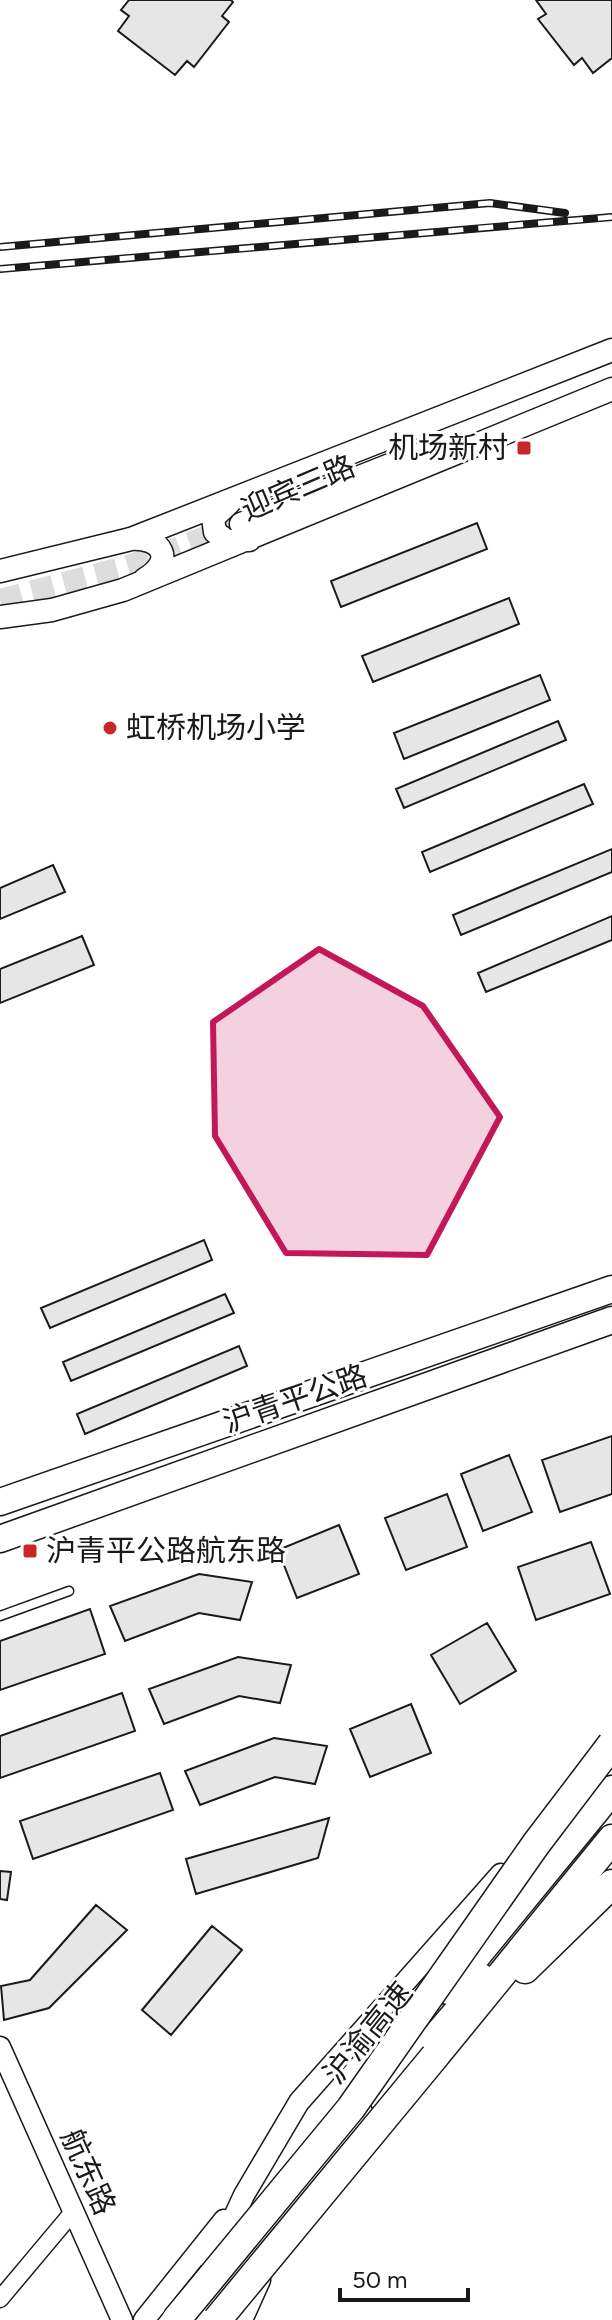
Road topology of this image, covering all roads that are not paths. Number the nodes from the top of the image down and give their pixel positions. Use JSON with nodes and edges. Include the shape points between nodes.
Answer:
{"nodes":[{"id":1,"x":612,"y":350,"type":"edge"},
{"id":2,"x":612,"y":377,"type":"edge"},
{"id":3,"x":612,"y":389,"type":"edge"},
{"id":4,"x":251,"y":492,"type":"junction"},
{"id":5,"x":247,"y":532,"type":"junction"},
{"id":6,"x":131,"y":539,"type":"junction"},
{"id":7,"x":0,"y":571,"type":"edge"},
{"id":8,"x":0,"y":583,"type":"edge"},
{"id":9,"x":123,"y":590,"type":"junction"},
{"id":10,"x":0,"y":617,"type":"edge"},
{"id":11,"x":612,"y":1289,"type":"edge"},
{"id":12,"x":612,"y":1320,"type":"edge"},
{"id":13,"x":0,"y":1502,"type":"edge"},
{"id":14,"x":0,"y":1539,"type":"edge"},
{"id":15,"x":69,"y":1591,"type":"dead end"},
{"id":16,"x":0,"y":1616,"type":"edge"},
{"id":17,"x":612,"y":1746,"type":"edge"},
{"id":18,"x":612,"y":1790,"type":"edge"},
{"id":19,"x":612,"y":1825,"type":"edge"},
{"id":20,"x":605,"y":1842,"type":"edge"},
{"id":21,"x":612,"y":1884,"type":"edge"},
{"id":22,"x":0,"y":2047,"type":"edge"},
{"id":23,"x":435,"y":2056,"type":"junction"},
{"id":24,"x":351,"y":2108,"type":"junction"},
{"id":25,"x":244,"y":2195,"type":"junction"},
{"id":26,"x":73,"y":2212,"type":"junction"},
{"id":27,"x":0,"y":2299,"type":"edge"},
{"id":28,"x":122,"y":2320,"type":"edge"},
{"id":29,"x":144,"y":2320,"type":"edge"},
{"id":30,"x":176,"y":2320,"type":"edge"},
{"id":31,"x":183,"y":2320,"type":"edge"},
{"id":32,"x":217,"y":2320,"type":"edge"},
{"id":33,"x":242,"y":2320,"type":"edge"}],
"edges":[{"from":1,"to":4,"type":"main road","name":"迎宾三路"},
{"from":2,"to":5,"type":"main road"},
{"from":3,"to":5,"type":"main road","name":"迎宾三路"},
{"from":4,"to":5,"type":"main road","via":[[213,518],[215,532],[227,541]]},
{"from":4,"to":6,"type":"main road","name":"迎宾三路"},
{"from":5,"to":9,"type":"main road","name":"迎宾三路"},
{"from":6,"to":7,"type":"main road","name":"迎宾三路"},
{"from":6,"to":8,"type":"main road"},
{"from":6,"to":9,"type":"main road","via":[[149,539],[163,558],[149,577]]},
{"from":9,"to":10,"type":"main road","name":"迎宾三路","via":[[52,610]]},
{"from":11,"to":13,"type":"highway","name":"沪青平公路"},
{"from":12,"to":14,"type":"highway","name":"沪青平公路"},
{"from":15,"to":16,"type":"lane"},
{"from":17,"to":24,"type":"highway","bridge":true,"via":[[527,1856]]},
{"from":17,"to":25,"type":"street","via":[[299,2102]]},
{"from":18,"to":24,"type":"highway","name":"沪渝高速","bridge":true},
{"from":19,"to":20,"type":"street"},
{"from":20,"to":23,"type":"highway"},
{"from":20,"to":33,"type":"street","via":[[407,2065],[277,2242]]},
{"from":21,"to":23,"type":"highway"},
{"from":22,"to":26,"type":"street","name":"航东路"},
{"from":23,"to":32,"type":"highway","bridge":true},
{"from":24,"to":30,"type":"highway","name":"沪渝高速","bridge":true},
{"from":25,"to":29,"type":"street"},
{"from":25,"to":31,"type":"street"},
{"from":26,"to":27,"type":"street"},
{"from":26,"to":28,"type":"street","name":"航东路"}]}
